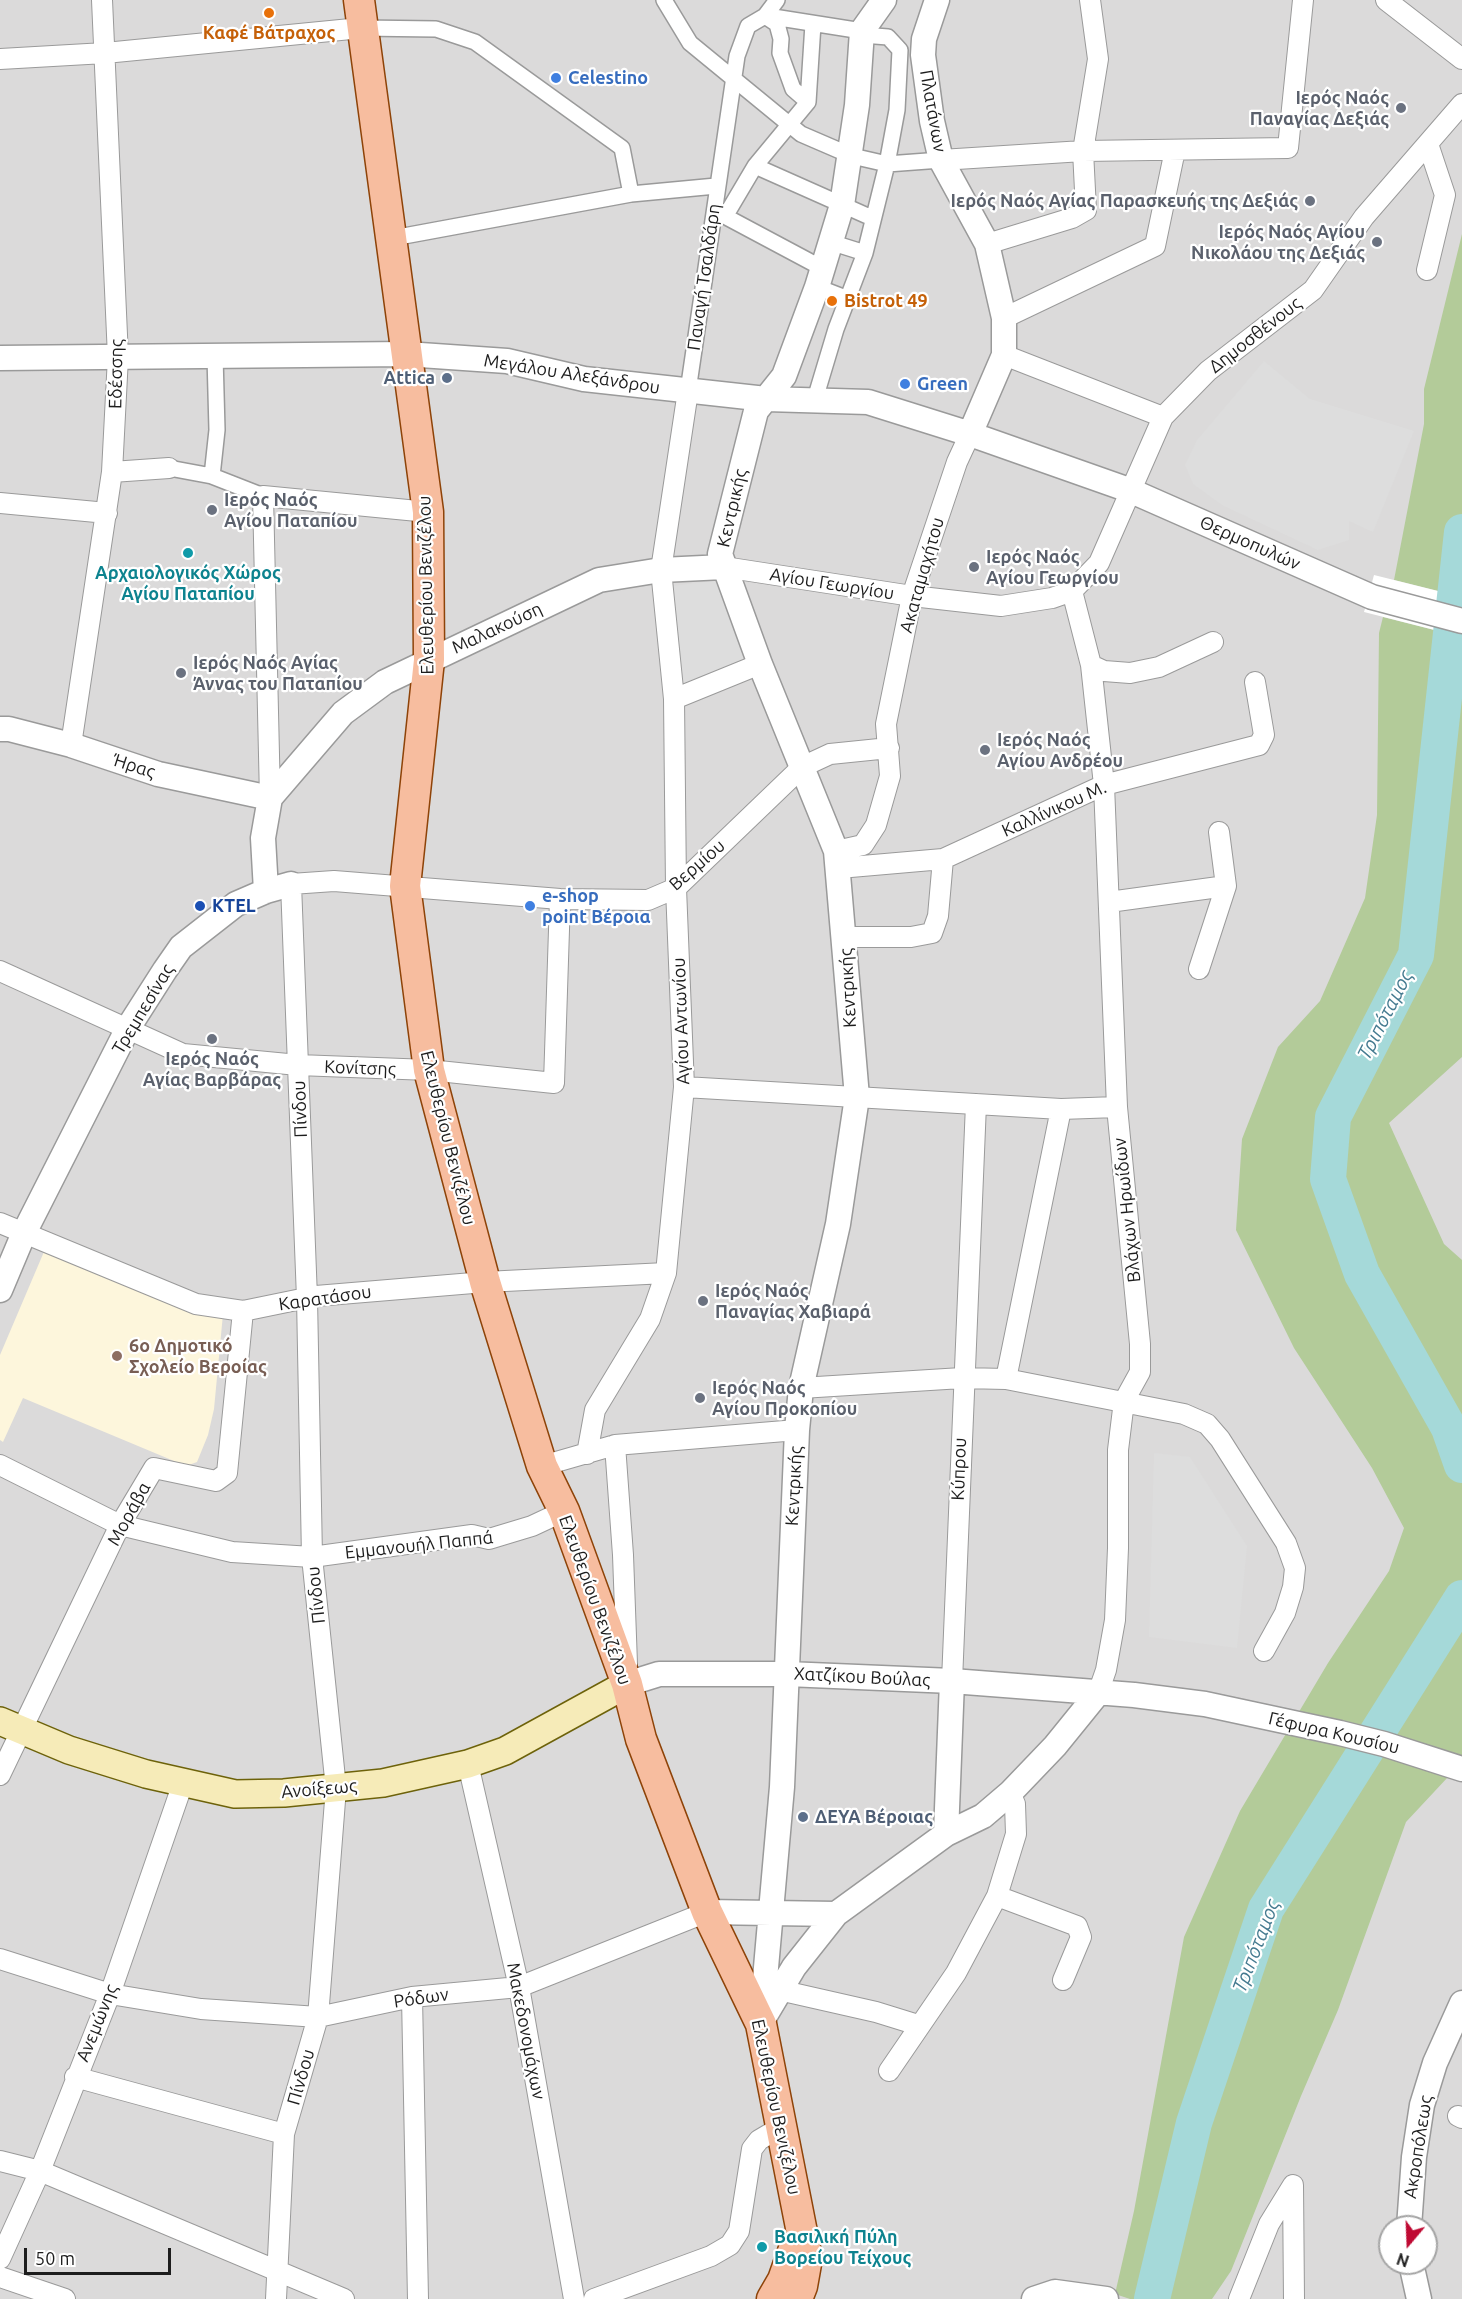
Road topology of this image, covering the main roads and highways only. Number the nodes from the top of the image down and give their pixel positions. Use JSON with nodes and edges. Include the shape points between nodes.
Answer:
{"nodes":[{"id":1,"x":360,"y":14,"type":"edge"},
{"id":2,"x":627,"y":1684,"type":"junction"},
{"id":3,"x":11,"y":1726,"type":"edge"},
{"id":4,"x":802,"y":2226,"type":"junction"},
{"id":5,"x":772,"y":2299,"type":"edge"},
{"id":6,"x":797,"y":2299,"type":"edge"}],
"edges":[{"from":1,"to":2,"type":"main road","name":"Ελευθερίου Βενιζέλου","via":[[428,512],[429,660],[405,886],[429,1070],[485,1282],[542,1466],[564,1511]]},
{"from":2,"to":3,"type":"main road","name":"Ανοίξεως","via":[[505,1750],[468,1764],[383,1783],[336,1788],[235,1794],[69,1750]]},
{"from":2,"to":4,"type":"main road","name":"Ελευθερίου Βενιζέλου","via":[[641,1739],[707,1912],[761,2024]]},
{"from":4,"to":5,"type":"main road"},
{"from":4,"to":6,"type":"main road","name":"Ελευθερίου Βενιζέλου","via":[[807,2258]]}]}
